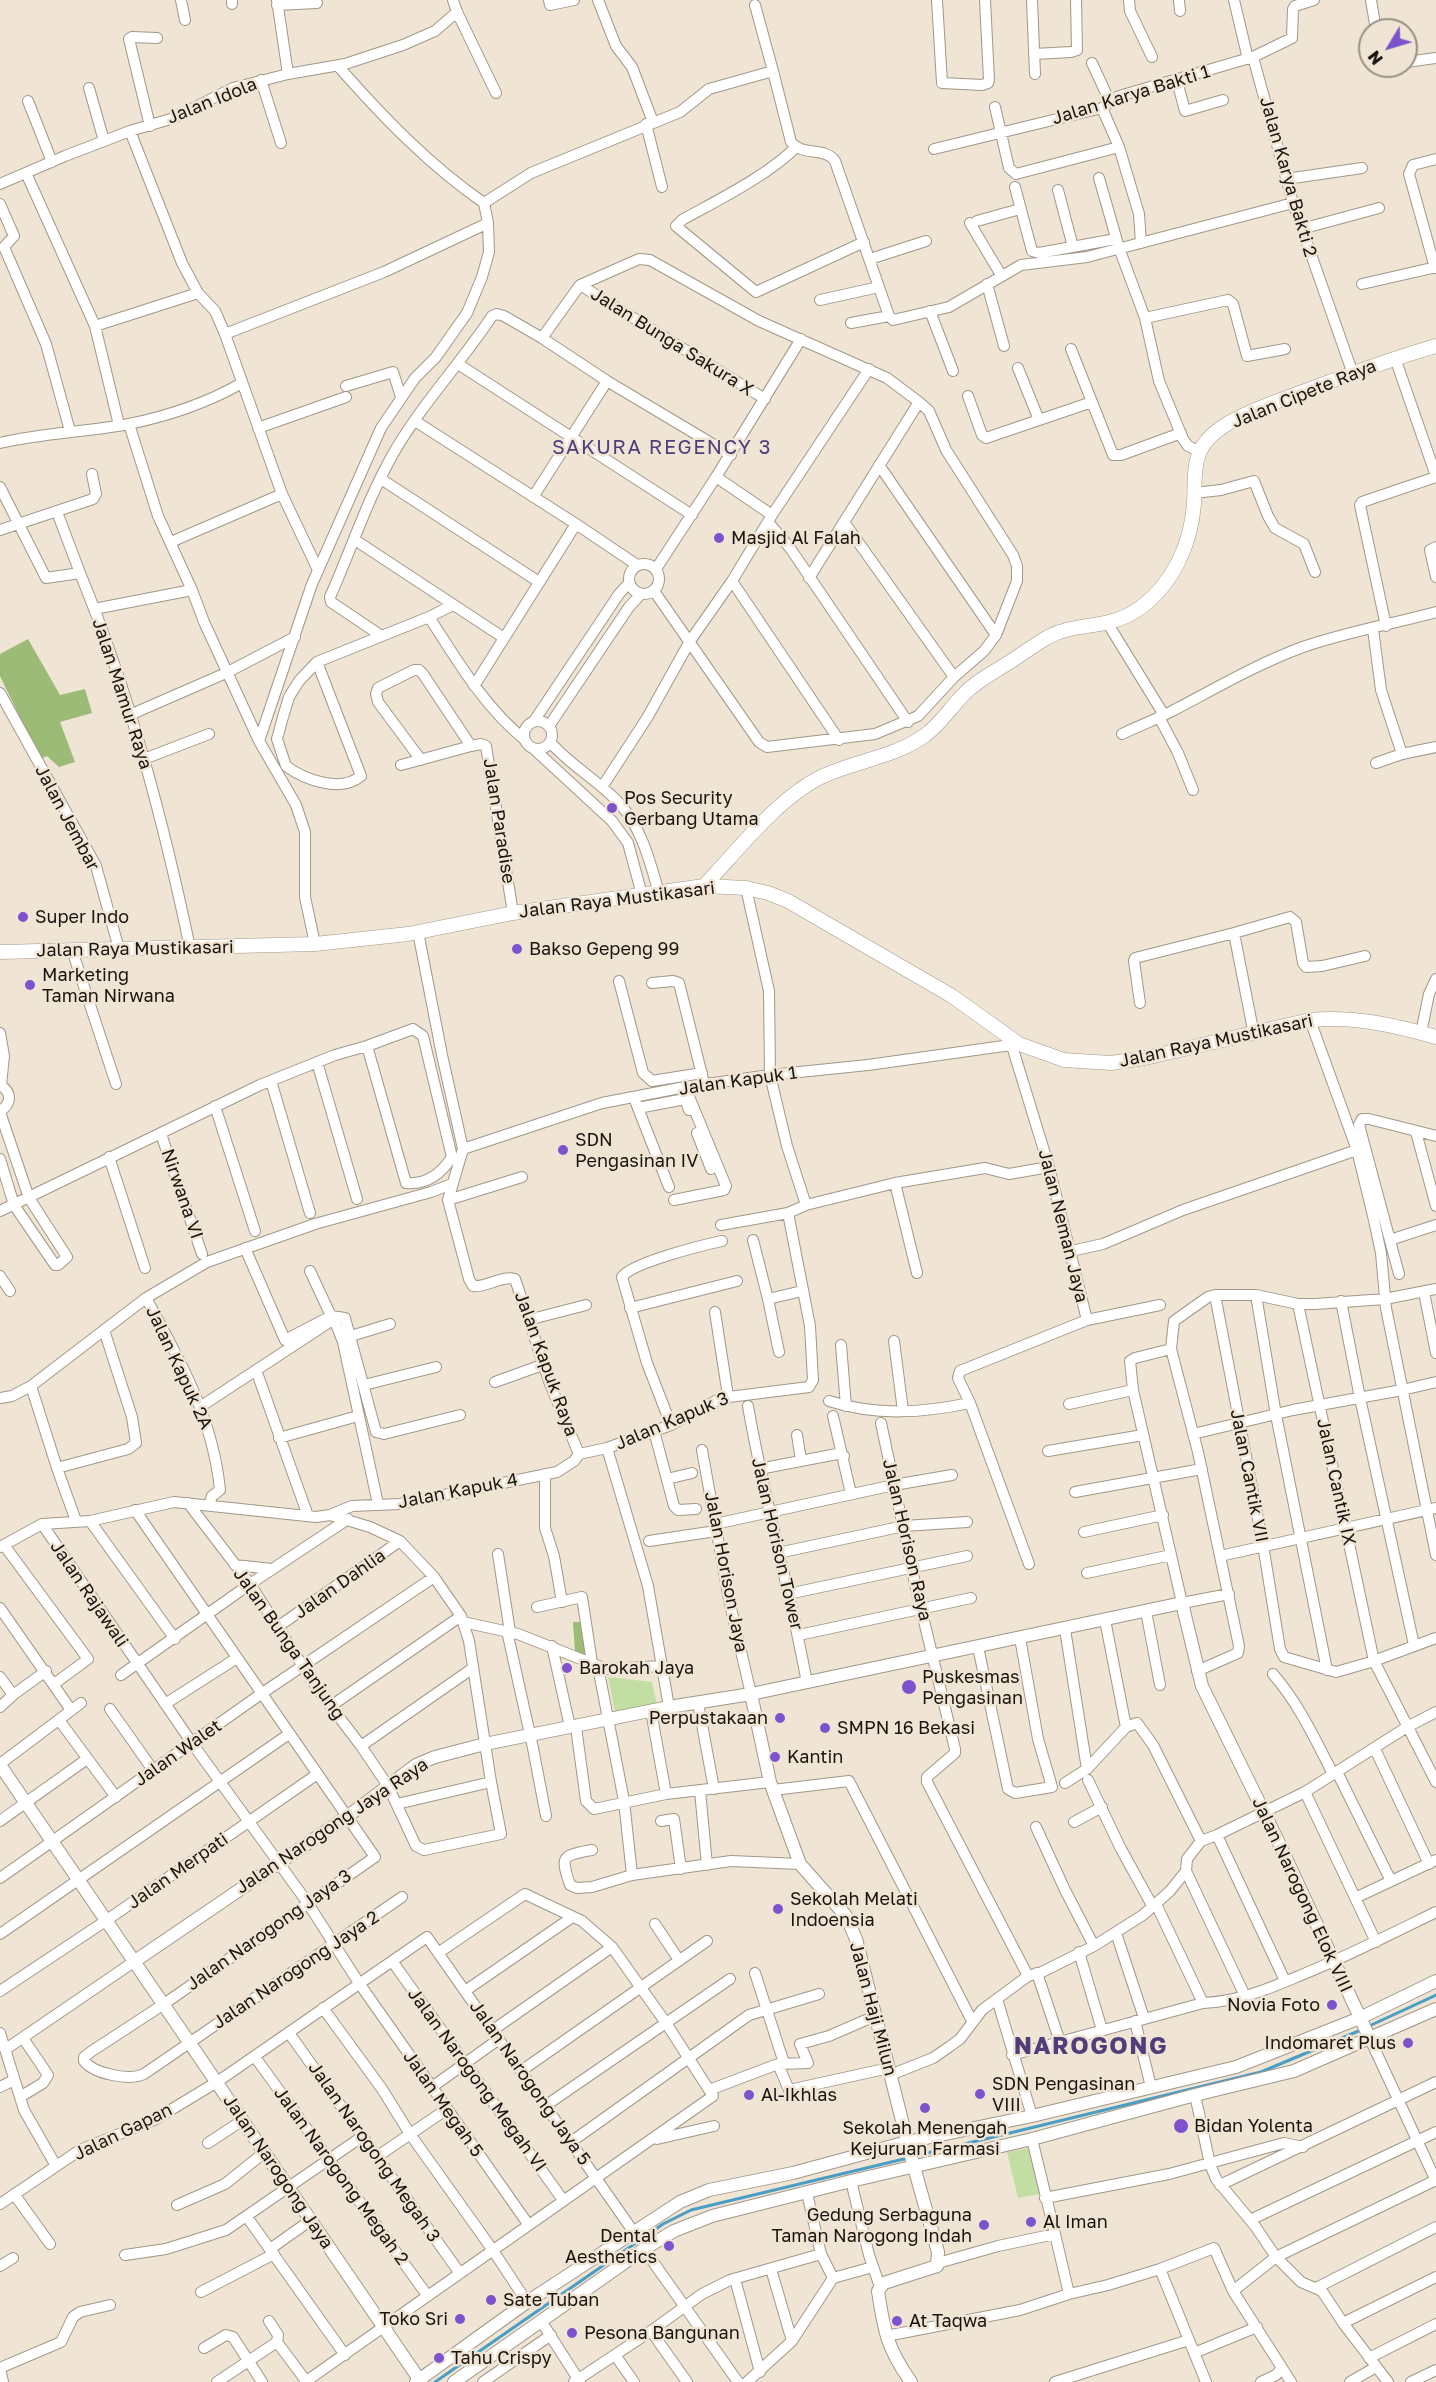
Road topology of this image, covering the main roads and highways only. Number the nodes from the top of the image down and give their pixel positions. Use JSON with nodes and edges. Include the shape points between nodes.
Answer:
{"nodes":[{"id":1,"x":1436,"y":346,"type":"edge"},
{"id":2,"x":704,"y":886,"type":"junction"},
{"id":3,"x":0,"y":952,"type":"edge"},
{"id":4,"x":1436,"y":1037,"type":"edge"}],
"edges":[{"from":1,"to":2,"type":"main road","name":"Jalan Cipete Raya","via":[[1235,420],[1208,440],[1200,452],[1188,538],[1165,582],[1143,606],[1122,620],[1071,629],[1047,638],[978,682],[916,741],[808,784],[780,806]]},
{"from":2,"to":3,"type":"main road","name":"Jalan Raya Mustikasari","via":[[513,913],[418,932],[315,944]]},
{"from":2,"to":4,"type":"main road","name":"Jalan Raya Mustikasari","via":[[768,893],[812,913],[952,996],[1016,1045],[1064,1060],[1111,1063],[1145,1058],[1310,1020],[1349,1018]]}]}
